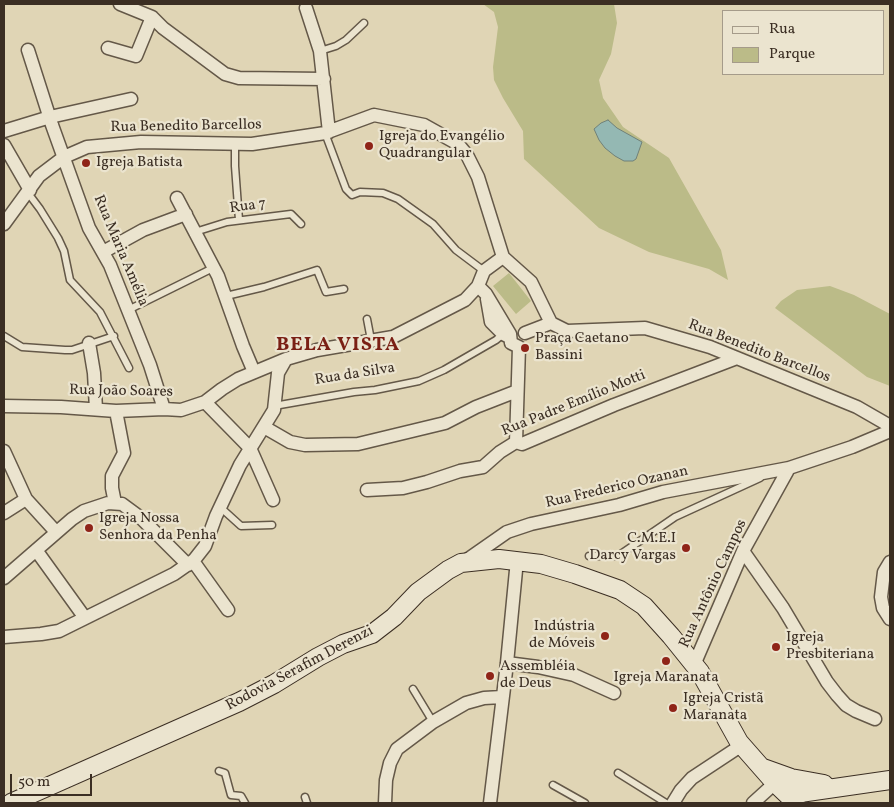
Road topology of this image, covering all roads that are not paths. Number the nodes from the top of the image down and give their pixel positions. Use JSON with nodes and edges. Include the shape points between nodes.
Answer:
{"nodes":[{"id":1,"x":120,"y":4,"type":"edge"},
{"id":2,"x":306,"y":8,"type":"dead end"},
{"id":3,"x":152,"y":18,"type":"junction"},
{"id":4,"x":364,"y":22,"type":"dead end"},
{"id":5,"x":108,"y":48,"type":"dead end"},
{"id":6,"x":28,"y":50,"type":"dead end"},
{"id":7,"x":320,"y":51,"type":"junction"},
{"id":8,"x":324,"y":79,"type":"junction"},
{"id":9,"x":130,"y":99,"type":"dead end"},
{"id":10,"x":50,"y":118,"type":"junction"},
{"id":11,"x":4,"y":131,"type":"edge"},
{"id":12,"x":327,"y":132,"type":"junction"},
{"id":13,"x":235,"y":144,"type":"junction"},
{"id":14,"x":4,"y":145,"type":"edge"},
{"id":15,"x":69,"y":155,"type":"junction"},
{"id":16,"x":29,"y":191,"type":"junction"},
{"id":17,"x":177,"y":198,"type":"dead end"},
{"id":18,"x":186,"y":214,"type":"junction"},
{"id":19,"x":239,"y":220,"type":"junction"},
{"id":20,"x":4,"y":224,"type":"edge"},
{"id":21,"x":301,"y":224,"type":"dead end"},
{"id":22,"x":195,"y":232,"type":"junction"},
{"id":23,"x":103,"y":252,"type":"junction"},
{"id":24,"x":504,"y":257,"type":"junction"},
{"id":25,"x":213,"y":268,"type":"junction"},
{"id":26,"x":484,"y":271,"type":"junction"},
{"id":27,"x":344,"y":289,"type":"dead end"},
{"id":28,"x":482,"y":290,"type":"junction"},
{"id":29,"x":226,"y":296,"type":"junction"},
{"id":30,"x":128,"y":310,"type":"junction"},
{"id":31,"x":367,"y":319,"type":"dead end"},
{"id":32,"x":551,"y":323,"type":"junction"},
{"id":33,"x":4,"y":336,"type":"edge"},
{"id":34,"x":114,"y":336,"type":"junction"},
{"id":35,"x":511,"y":338,"type":"junction"},
{"id":36,"x":371,"y":340,"type":"junction"},
{"id":37,"x":89,"y":343,"type":"junction"},
{"id":38,"x":737,"y":358,"type":"junction"},
{"id":39,"x":286,"y":359,"type":"junction"},
{"id":40,"x":129,"y":368,"type":"dead end"},
{"id":41,"x":254,"y":372,"type":"junction"},
{"id":42,"x":517,"y":391,"type":"junction"},
{"id":43,"x":204,"y":402,"type":"junction"},
{"id":44,"x":4,"y":406,"type":"edge"},
{"id":45,"x":274,"y":406,"type":"junction"},
{"id":46,"x":96,"y":409,"type":"junction"},
{"id":47,"x":164,"y":409,"type":"junction"},
{"id":48,"x":116,"y":411,"type":"junction"},
{"id":49,"x":890,"y":426,"type":"edge"},
{"id":50,"x":264,"y":428,"type":"junction"},
{"id":51,"x":890,"y":431,"type":"edge"},
{"id":52,"x":516,"y":442,"type":"junction"},
{"id":53,"x":250,"y":448,"type":"junction"},
{"id":54,"x":4,"y":450,"type":"edge"},
{"id":55,"x":789,"y":468,"type":"junction"},
{"id":56,"x":771,"y":472,"type":"junction"},
{"id":57,"x":367,"y":490,"type":"dead end"},
{"id":58,"x":26,"y":499,"type":"junction"},
{"id":59,"x":273,"y":500,"type":"dead end"},
{"id":60,"x":115,"y":503,"type":"junction"},
{"id":61,"x":220,"y":507,"type":"junction"},
{"id":62,"x":4,"y":513,"type":"edge"},
{"id":63,"x":272,"y":525,"type":"dead end"},
{"id":64,"x":56,"y":532,"type":"junction"},
{"id":65,"x":36,"y":550,"type":"junction"},
{"id":66,"x":743,"y":551,"type":"junction"},
{"id":67,"x":589,"y":556,"type":"dead end"},
{"id":68,"x":517,"y":560,"type":"junction"},
{"id":69,"x":890,"y":562,"type":"edge"},
{"id":70,"x":190,"y":563,"type":"junction"},
{"id":71,"x":462,"y":563,"type":"junction"},
{"id":72,"x":4,"y":578,"type":"edge"},
{"id":73,"x":228,"y":610,"type":"dead end"},
{"id":74,"x":85,"y":618,"type":"junction"},
{"id":75,"x":890,"y":619,"type":"edge"},
{"id":76,"x":4,"y":637,"type":"edge"},
{"id":77,"x":507,"y":663,"type":"junction"},
{"id":78,"x":694,"y":665,"type":"junction"},
{"id":79,"x":413,"y":690,"type":"dead end"},
{"id":80,"x":614,"y":693,"type":"dead end"},
{"id":81,"x":502,"y":697,"type":"junction"},
{"id":82,"x":875,"y":719,"type":"dead end"},
{"id":83,"x":433,"y":722,"type":"junction"},
{"id":84,"x":742,"y":745,"type":"junction"},
{"id":85,"x":763,"y":768,"type":"junction"},
{"id":86,"x":219,"y":772,"type":"dead end"},
{"id":87,"x":618,"y":773,"type":"dead end"},
{"id":88,"x":890,"y":780,"type":"edge"},
{"id":89,"x":775,"y":783,"type":"junction"},
{"id":90,"x":553,"y":785,"type":"dead end"},
{"id":91,"x":840,"y":786,"type":"junction"},
{"id":92,"x":794,"y":801,"type":"edge"},
{"id":93,"x":11,"y":803,"type":"edge"},
{"id":94,"x":245,"y":803,"type":"edge"},
{"id":95,"x":385,"y":803,"type":"edge"},
{"id":96,"x":490,"y":803,"type":"edge"},
{"id":97,"x":585,"y":803,"type":"edge"},
{"id":98,"x":666,"y":803,"type":"edge"},
{"id":99,"x":673,"y":803,"type":"edge"},
{"id":100,"x":753,"y":803,"type":"edge"}],
"edges":[{"from":1,"to":3,"type":"street"},
{"from":2,"to":7,"type":"street"},
{"from":3,"to":5,"type":"street","via":[[136,56]]},
{"from":3,"to":8,"type":"street","via":[[225,74],[239,78]]},
{"from":4,"to":7,"type":"lane","via":[[346,40]]},
{"from":6,"to":10,"type":"street","name":"Rua Maria Amélia"},
{"from":7,"to":8,"type":"street"},
{"from":8,"to":12,"type":"street"},
{"from":9,"to":10,"type":"street"},
{"from":10,"to":11,"type":"street"},
{"from":10,"to":15,"type":"street","name":"Rua Maria Amélia"},
{"from":12,"to":13,"type":"street","name":"Rua Benedito Barcellos"},
{"from":12,"to":24,"type":"street","name":"Rua Benedito Barcellos","via":[[374,115],[424,125],[458,144],[478,177]]},
{"from":12,"to":26,"type":"lane","via":[[346,189],[352,195],[383,193],[398,198],[433,224],[456,250]]},
{"from":13,"to":15,"type":"street","name":"Rua Benedito Barcellos","via":[[141,142],[86,147]]},
{"from":13,"to":19,"type":"lane"},
{"from":14,"to":16,"type":"street"},
{"from":15,"to":16,"type":"street","via":[[39,176]]},
{"from":15,"to":23,"type":"street","name":"Rua Maria Amélia","via":[[89,228]]},
{"from":16,"to":20,"type":"street"},
{"from":16,"to":34,"type":"lane","via":[[64,251],[70,280],[100,312]]},
{"from":17,"to":18,"type":"street"},
{"from":18,"to":22,"type":"street"},
{"from":18,"to":23,"type":"street","via":[[143,230]]},
{"from":19,"to":21,"type":"lane","name":"Rua 7","via":[[291,214]]},
{"from":19,"to":22,"type":"lane","name":"Rua 7"},
{"from":22,"to":25,"type":"street"},
{"from":23,"to":30,"type":"street","name":"Rua Maria Amélia"},
{"from":24,"to":26,"type":"street"},
{"from":24,"to":32,"type":"street","via":[[531,282]]},
{"from":25,"to":29,"type":"street"},
{"from":25,"to":30,"type":"lane"},
{"from":26,"to":28,"type":"street"},
{"from":27,"to":29,"type":"lane","via":[[326,292],[317,270]]},
{"from":28,"to":35,"type":"street"},
{"from":28,"to":36,"type":"street","name":"Rua João Soares","via":[[393,337]]},
{"from":29,"to":41,"type":"street"},
{"from":30,"to":47,"type":"street","name":"Rua Maria Amélia"},
{"from":31,"to":36,"type":"lane"},
{"from":32,"to":35,"type":"street","via":[[525,333],[525,343]]},
{"from":32,"to":38,"type":"street","name":"Rua Benedito Barcellos","via":[[567,331],[645,328]]},
{"from":33,"to":37,"type":"lane","via":[[22,347],[41,350],[72,350]]},
{"from":34,"to":37,"type":"lane"},
{"from":34,"to":40,"type":"lane"},
{"from":35,"to":42,"type":"street"},
{"from":35,"to":45,"type":"lane","name":"Rua da Silva","via":[[496,340],[444,370],[419,380]]},
{"from":36,"to":39,"type":"street","name":"Rua João Soares"},
{"from":37,"to":46,"type":"street"},
{"from":38,"to":49,"type":"street","name":"Rua Benedito Barcellos","via":[[857,407]]},
{"from":38,"to":52,"type":"street","name":"Rua Padre Emílio Motti","via":[[614,404],[522,444]]},
{"from":39,"to":41,"type":"street","name":"Rua João Soares"},
{"from":39,"to":45,"type":"street","via":[[278,373]]},
{"from":41,"to":43,"type":"street","name":"Rua João Soares"},
{"from":42,"to":50,"type":"street","via":[[445,423],[358,444],[305,445],[290,442]]},
{"from":42,"to":52,"type":"street"},
{"from":43,"to":47,"type":"street","name":"Rua João Soares","via":[[181,410]]},
{"from":43,"to":53,"type":"street"},
{"from":44,"to":46,"type":"street","name":"Rua João Soares"},
{"from":45,"to":50,"type":"street"},
{"from":46,"to":48,"type":"street","name":"Rua João Soares"},
{"from":47,"to":48,"type":"street","name":"Rua João Soares"},
{"from":48,"to":60,"type":"street","via":[[124,453],[112,476]]},
{"from":50,"to":53,"type":"street"},
{"from":51,"to":55,"type":"street","name":"Rua Frederico Ozanan"},
{"from":52,"to":57,"type":"street","name":"Rua Padre Emílio Motti","via":[[483,466],[403,488]]},
{"from":53,"to":59,"type":"street"},
{"from":53,"to":61,"type":"street"},
{"from":54,"to":58,"type":"street"},
{"from":55,"to":56,"type":"street","name":"Rua Frederico Ozanan"},
{"from":55,"to":66,"type":"street","name":"Rua Antônio Campos"},
{"from":56,"to":67,"type":"lane","via":[[675,516],[618,556]]},
{"from":56,"to":71,"type":"street","name":"Rua Frederico Ozanan","via":[[662,492],[532,524],[507,532]]},
{"from":58,"to":62,"type":"street"},
{"from":58,"to":64,"type":"street"},
{"from":60,"to":64,"type":"street","via":[[108,502],[84,511]]},
{"from":60,"to":70,"type":"street","via":[[122,504],[141,518]]},
{"from":61,"to":63,"type":"lane","via":[[241,526]]},
{"from":61,"to":70,"type":"street","via":[[205,546]]},
{"from":64,"to":65,"type":"street"},
{"from":65,"to":72,"type":"street"},
{"from":65,"to":74,"type":"street"},
{"from":66,"to":78,"type":"street","name":"Rua Antônio Campos"},
{"from":66,"to":82,"type":"street","via":[[837,695],[846,705]]},
{"from":68,"to":71,"type":"main road","name":"Rodovia Serafim Derenzi"},
{"from":68,"to":77,"type":"street"},
{"from":68,"to":78,"type":"main road","name":"Rodovia Serafim Derenzi","via":[[542,564],[620,590],[644,606]]},
{"from":69,"to":75,"type":"street","via":[[884,572],[881,597]]},
{"from":70,"to":73,"type":"street"},
{"from":70,"to":74,"type":"street"},
{"from":71,"to":93,"type":"main road","name":"Rodovia Serafim Derenzi","via":[[436,577],[372,634],[318,657],[239,702]]},
{"from":74,"to":76,"type":"street","via":[[59,631]]},
{"from":77,"to":80,"type":"street","via":[[574,675]]},
{"from":77,"to":81,"type":"street"},
{"from":78,"to":84,"type":"main road","name":"Rodovia Serafim Derenzi"},
{"from":79,"to":83,"type":"lane"},
{"from":81,"to":83,"type":"street","via":[[466,703]]},
{"from":81,"to":96,"type":"street"},
{"from":83,"to":95,"type":"street","via":[[397,749],[386,780]]},
{"from":84,"to":85,"type":"main road","name":"Rodovia Serafim Derenzi"},
{"from":84,"to":99,"type":"street","via":[[692,778]]},
{"from":85,"to":89,"type":"main road","name":"Rodovia Serafim Derenzi"},
{"from":85,"to":91,"type":"main road","name":"Rodovia Serafim Derenzi","via":[[791,778]]},
{"from":86,"to":94,"type":"lane","via":[[225,772],[231,795],[241,796]]},
{"from":87,"to":98,"type":"lane"},
{"from":88,"to":91,"type":"main road"},
{"from":89,"to":92,"type":"main road","name":"Rodovia Serafim Derenzi"},
{"from":89,"to":100,"type":"street"},
{"from":90,"to":97,"type":"lane"},
{"from":91,"to":92,"type":"main road","name":"Rodovia Serafim Derenzi","via":[[800,793]]}]}
